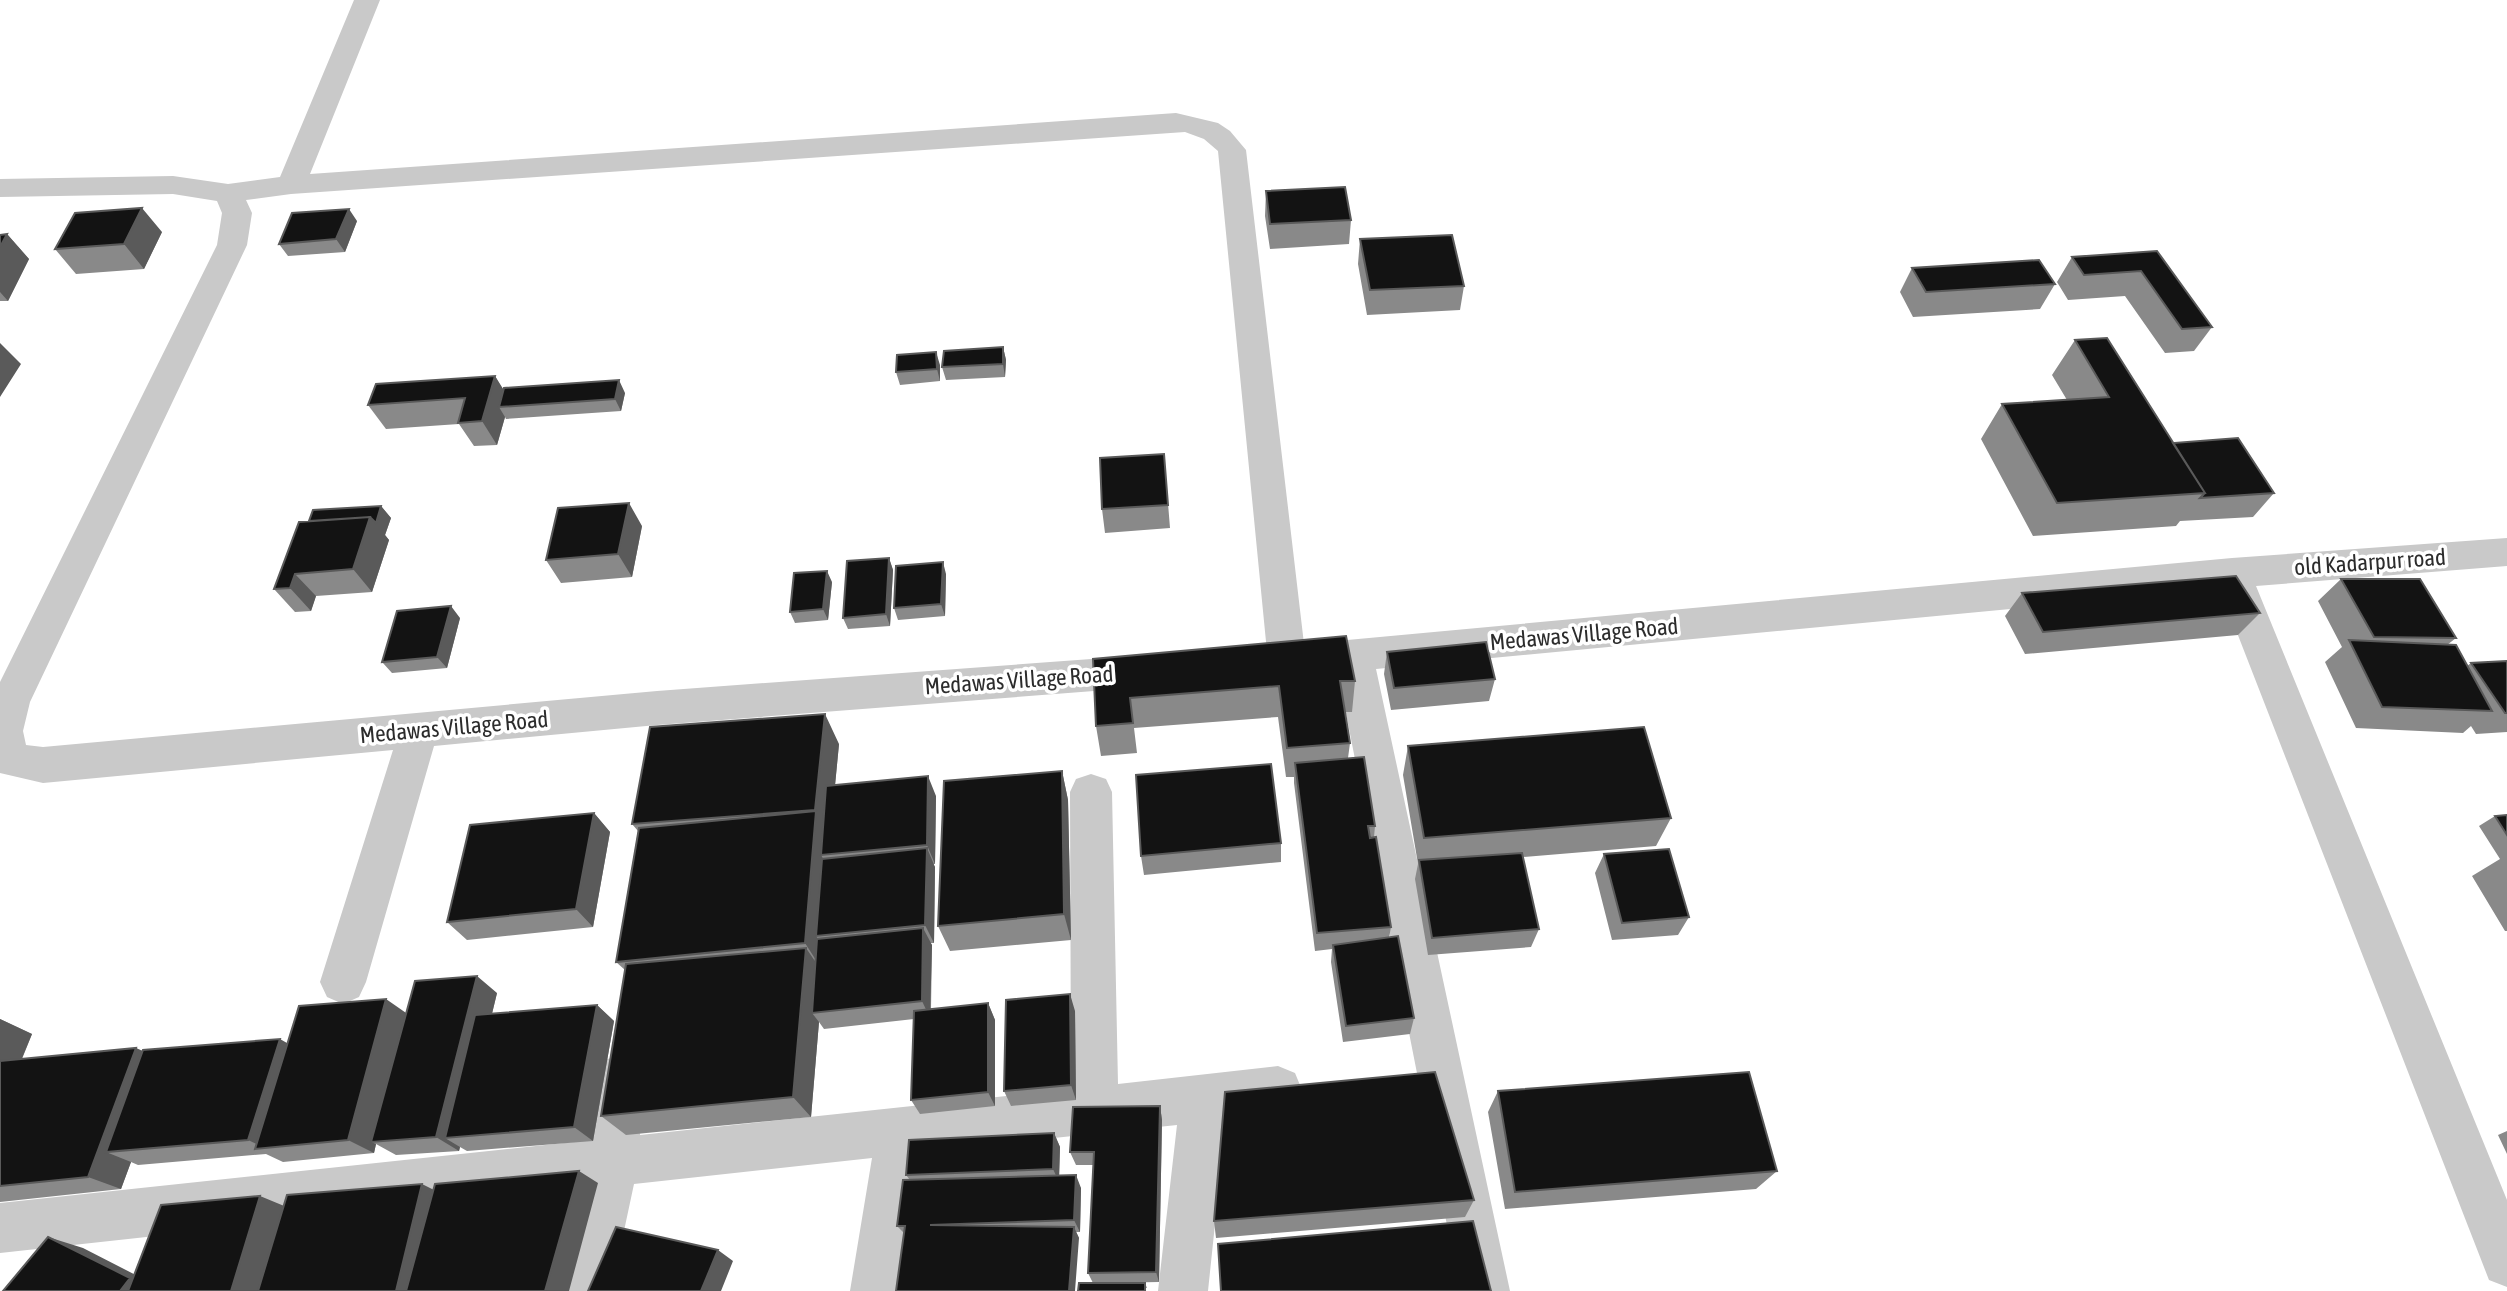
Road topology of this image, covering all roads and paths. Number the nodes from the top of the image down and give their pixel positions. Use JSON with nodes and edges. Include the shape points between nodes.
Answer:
{"nodes":[{"id":1,"x":368,"y":0,"type":"edge"},
{"id":2,"x":291,"y":184,"type":"junction"},
{"id":3,"x":0,"y":188,"type":"edge"},
{"id":4,"x":228,"y":193,"type":"junction"},
{"id":5,"x":2507,"y":552,"type":"edge"},
{"id":6,"x":2232,"y":572,"type":"junction"},
{"id":7,"x":1354,"y":656,"type":"junction"},
{"id":8,"x":1287,"y":662,"type":"junction"},
{"id":9,"x":1246,"y":665,"type":"edge"},
{"id":10,"x":1178,"y":669,"type":"edge"},
{"id":11,"x":419,"y":730,"type":"junction"},
{"id":12,"x":5,"y":761,"type":"edge"},
{"id":13,"x":1091,"y":792,"type":"dead end"},
{"id":14,"x":343,"y":982,"type":"dead end"},
{"id":15,"x":626,"y":1038,"type":"edge"},
{"id":16,"x":1315,"y":1086,"type":"edge"},
{"id":17,"x":1204,"y":1098,"type":"junction"},
{"id":18,"x":1095,"y":1108,"type":"junction"},
{"id":19,"x":901,"y":1130,"type":"junction"},
{"id":20,"x":614,"y":1161,"type":"junction"},
{"id":21,"x":0,"y":1228,"type":"edge"},
{"id":22,"x":2507,"y":1262,"type":"edge"},
{"id":23,"x":583,"y":1291,"type":"edge"},
{"id":24,"x":876,"y":1291,"type":"edge"},
{"id":25,"x":1183,"y":1291,"type":"edge"},
{"id":26,"x":1485,"y":1291,"type":"edge"}],
"edges":[{"from":1,"to":2,"type":"street"},
{"from":2,"to":4,"type":"street"},
{"from":2,"to":8,"type":"street","via":[[1176,122],[1219,133],[1232,150]]},
{"from":3,"to":4,"type":"street","via":[[173,185]]},
{"from":4,"to":12,"type":"street","via":[[237,213],[232,246],[10,702],[3,731]]},
{"from":5,"to":6,"type":"street","name":"old Kadarpur road"},
{"from":6,"to":7,"type":"street","name":"Medawas Village Road"},
{"from":6,"to":22,"type":"street"},
{"from":7,"to":8,"type":"street","name":"Medawas Village Road"},
{"from":7,"to":26,"type":"street","via":[[1419,1074]]},
{"from":8,"to":9,"type":"street","name":"Medawas Village Road"},
{"from":10,"to":11,"type":"street","name":"Medawas Village Road","via":[[655,729]]},
{"from":11,"to":12,"type":"street","name":"Medawas Village Road","via":[[43,765]]},
{"from":11,"to":14,"type":"street"},
{"from":13,"to":18,"type":"street"},
{"from":15,"to":20,"type":"street"},
{"from":16,"to":17,"type":"street"},
{"from":17,"to":18,"type":"street"},
{"from":17,"to":25,"type":"street"},
{"from":18,"to":19,"type":"street"},
{"from":19,"to":20,"type":"street"},
{"from":19,"to":24,"type":"street"},
{"from":20,"to":21,"type":"street"},
{"from":20,"to":23,"type":"street"}]}
